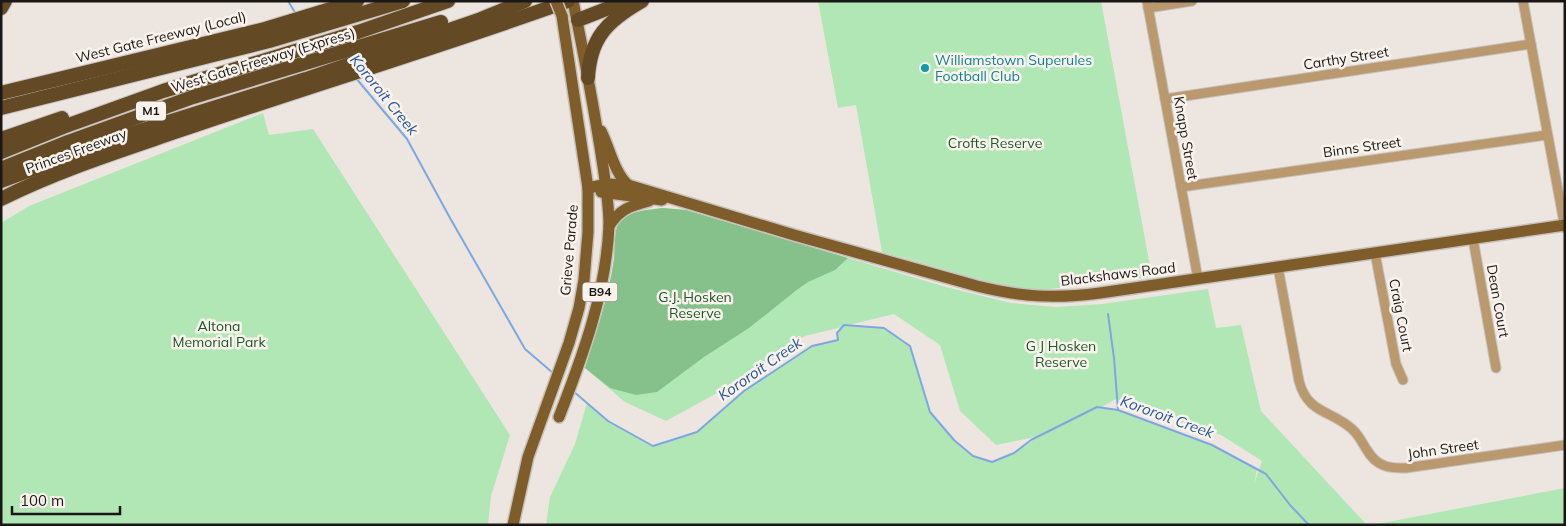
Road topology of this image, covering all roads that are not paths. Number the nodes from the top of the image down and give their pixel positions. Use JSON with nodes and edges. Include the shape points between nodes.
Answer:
{"nodes":[{"id":1,"x":5,"y":1,"type":"edge"},
{"id":2,"x":357,"y":1,"type":"edge"},
{"id":3,"x":404,"y":1,"type":"edge"},
{"id":4,"x":448,"y":1,"type":"edge"},
{"id":5,"x":508,"y":1,"type":"edge"},
{"id":6,"x":525,"y":1,"type":"edge"},
{"id":7,"x":556,"y":1,"type":"edge"},
{"id":8,"x":562,"y":1,"type":"edge"},
{"id":9,"x":627,"y":1,"type":"edge"},
{"id":10,"x":642,"y":1,"type":"edge"},
{"id":11,"x":1192,"y":1,"type":"edge"},
{"id":12,"x":1523,"y":1,"type":"edge"},
{"id":13,"x":1148,"y":4,"type":"edge"},
{"id":14,"x":1,"y":8,"type":"edge"},
{"id":15,"x":574,"y":8,"type":"edge"},
{"id":16,"x":562,"y":16,"type":"junction"},
{"id":17,"x":267,"y":35,"type":"junction"},
{"id":18,"x":1531,"y":44,"type":"junction"},
{"id":19,"x":377,"y":54,"type":"junction"},
{"id":20,"x":308,"y":76,"type":"junction"},
{"id":21,"x":588,"y":78,"type":"junction"},
{"id":22,"x":163,"y":91,"type":"junction"},
{"id":23,"x":1,"y":93,"type":"edge"},
{"id":24,"x":1165,"y":99,"type":"junction"},
{"id":25,"x":249,"y":106,"type":"junction"},
{"id":26,"x":1,"y":108,"type":"edge"},
{"id":27,"x":597,"y":123,"type":"junction"},
{"id":28,"x":1548,"y":135,"type":"junction"},
{"id":29,"x":1,"y":139,"type":"edge"},
{"id":30,"x":1,"y":152,"type":"edge"},
{"id":31,"x":1,"y":169,"type":"edge"},
{"id":32,"x":28,"y":170,"type":"junction"},
{"id":33,"x":1,"y":181,"type":"edge"},
{"id":34,"x":628,"y":185,"type":"junction"},
{"id":35,"x":1181,"y":187,"type":"junction"},
{"id":36,"x":588,"y":188,"type":"junction"},
{"id":37,"x":608,"y":189,"type":"junction"},
{"id":38,"x":1,"y":199,"type":"edge"},
{"id":39,"x":653,"y":199,"type":"junction"},
{"id":40,"x":684,"y":202,"type":"junction"},
{"id":41,"x":608,"y":226,"type":"junction"},
{"id":42,"x":1565,"y":226,"type":"edge"},
{"id":43,"x":1473,"y":239,"type":"junction"},
{"id":44,"x":1375,"y":253,"type":"junction"},
{"id":45,"x":1278,"y":267,"type":"junction"},
{"id":46,"x":1198,"y":279,"type":"junction"},
{"id":47,"x":1496,"y":368,"type":"dead end"},
{"id":48,"x":1403,"y":380,"type":"dead end"},
{"id":49,"x":559,"y":416,"type":"dead end"},
{"id":50,"x":1565,"y":444,"type":"edge"},
{"id":51,"x":513,"y":525,"type":"edge"}],
"edges":[{"from":1,"to":14,"type":"highway"},
{"from":2,"to":17,"type":"highway","name":"West Gate Freeway (Local)"},
{"from":3,"to":17,"type":"highway","via":[[345,19]]},
{"from":4,"to":22,"type":"highway","name":"West Gate Freeway (Express)","number":"M1"},
{"from":5,"to":19,"type":"highway","name":"West Gate Freeway (Express)","number":"M1"},
{"from":6,"to":19,"type":"highway"},
{"from":7,"to":16,"type":"main road","name":"Grieve Parade","number":"B94","bridge":true},
{"from":8,"to":16,"type":"main road","bridge":true},
{"from":9,"to":15,"type":"highway","via":[[587,18]]},
{"from":10,"to":21,"type":"highway","via":[[601,34],[590,57]]},
{"from":11,"to":13,"type":"street"},
{"from":12,"to":18,"type":"street"},
{"from":13,"to":24,"type":"street","name":"Knapp Street"},
{"from":15,"to":16,"type":"main road","via":[[567,19]]},
{"from":15,"to":19,"type":"highway","number":"M1"},
{"from":15,"to":21,"type":"main road","number":"B94"},
{"from":16,"to":36,"type":"main road","name":"Grieve Parade","number":"B94"},
{"from":17,"to":23,"type":"highway","name":"West Gate Freeway (Local)"},
{"from":17,"to":26,"type":"highway"},
{"from":18,"to":24,"type":"street","name":"Carthy Street"},
{"from":18,"to":28,"type":"street"},
{"from":19,"to":20,"type":"highway","name":"West Gate Freeway (Express)","number":"M1"},
{"from":19,"to":20,"type":"highway","number":"M1"},
{"from":20,"to":25,"type":"highway","number":"M1"},
{"from":20,"to":31,"type":"highway","name":"West Gate Freeway (Express)","number":"M1","via":[[193,97]]},
{"from":20,"to":32,"type":"highway"},
{"from":21,"to":27,"type":"main road","number":"B94"},
{"from":22,"to":29,"type":"highway","via":[[108,104]]},
{"from":22,"to":30,"type":"highway","name":"West Gate Freeway (Express)","number":"M1"},
{"from":24,"to":35,"type":"street","name":"Knapp Street"},
{"from":25,"to":32,"type":"highway"},
{"from":25,"to":38,"type":"highway","name":"Princes Freeway","number":"M1","via":[[73,167]]},
{"from":27,"to":34,"type":"main road","via":[[617,169]]},
{"from":27,"to":37,"type":"main road","number":"B94"},
{"from":28,"to":35,"type":"street","name":"Binns Street"},
{"from":28,"to":42,"type":"street"},
{"from":32,"to":33,"type":"highway"},
{"from":34,"to":37,"type":"main road","name":"Blackshaws Road"},
{"from":34,"to":40,"type":"main road","name":"Blackshaws Road"},
{"from":35,"to":46,"type":"street","name":"Knapp Street"},
{"from":36,"to":37,"type":"main road"},
{"from":36,"to":51,"type":"main road","name":"Grieve Parade","number":"B94","via":[[588,232],[579,308],[528,457]]},
{"from":37,"to":39,"type":"main road","name":"Blackshaws Road"},
{"from":37,"to":41,"type":"main road","number":"B94"},
{"from":39,"to":40,"type":"main road","name":"Blackshaws Road"},
{"from":39,"to":41,"type":"main road","via":[[623,210]]},
{"from":40,"to":46,"type":"main road","name":"Blackshaws Road","via":[[889,262],[1032,297],[1078,296]]},
{"from":41,"to":49,"type":"main road","number":"B94","via":[[603,282],[595,316]]},
{"from":42,"to":43,"type":"main road","name":"Blackshaws Road"},
{"from":43,"to":44,"type":"main road","name":"Blackshaws Road"},
{"from":43,"to":47,"type":"street","name":"Dean Court"},
{"from":44,"to":45,"type":"main road","name":"Blackshaws Road"},
{"from":44,"to":48,"type":"street","name":"Craig Court","via":[[1396,364]]},
{"from":45,"to":46,"type":"main road","name":"Blackshaws Road"},
{"from":45,"to":50,"type":"street","name":"John Street","via":[[1298,381],[1304,397],[1315,408],[1355,432],[1378,463],[1406,468]]}]}
